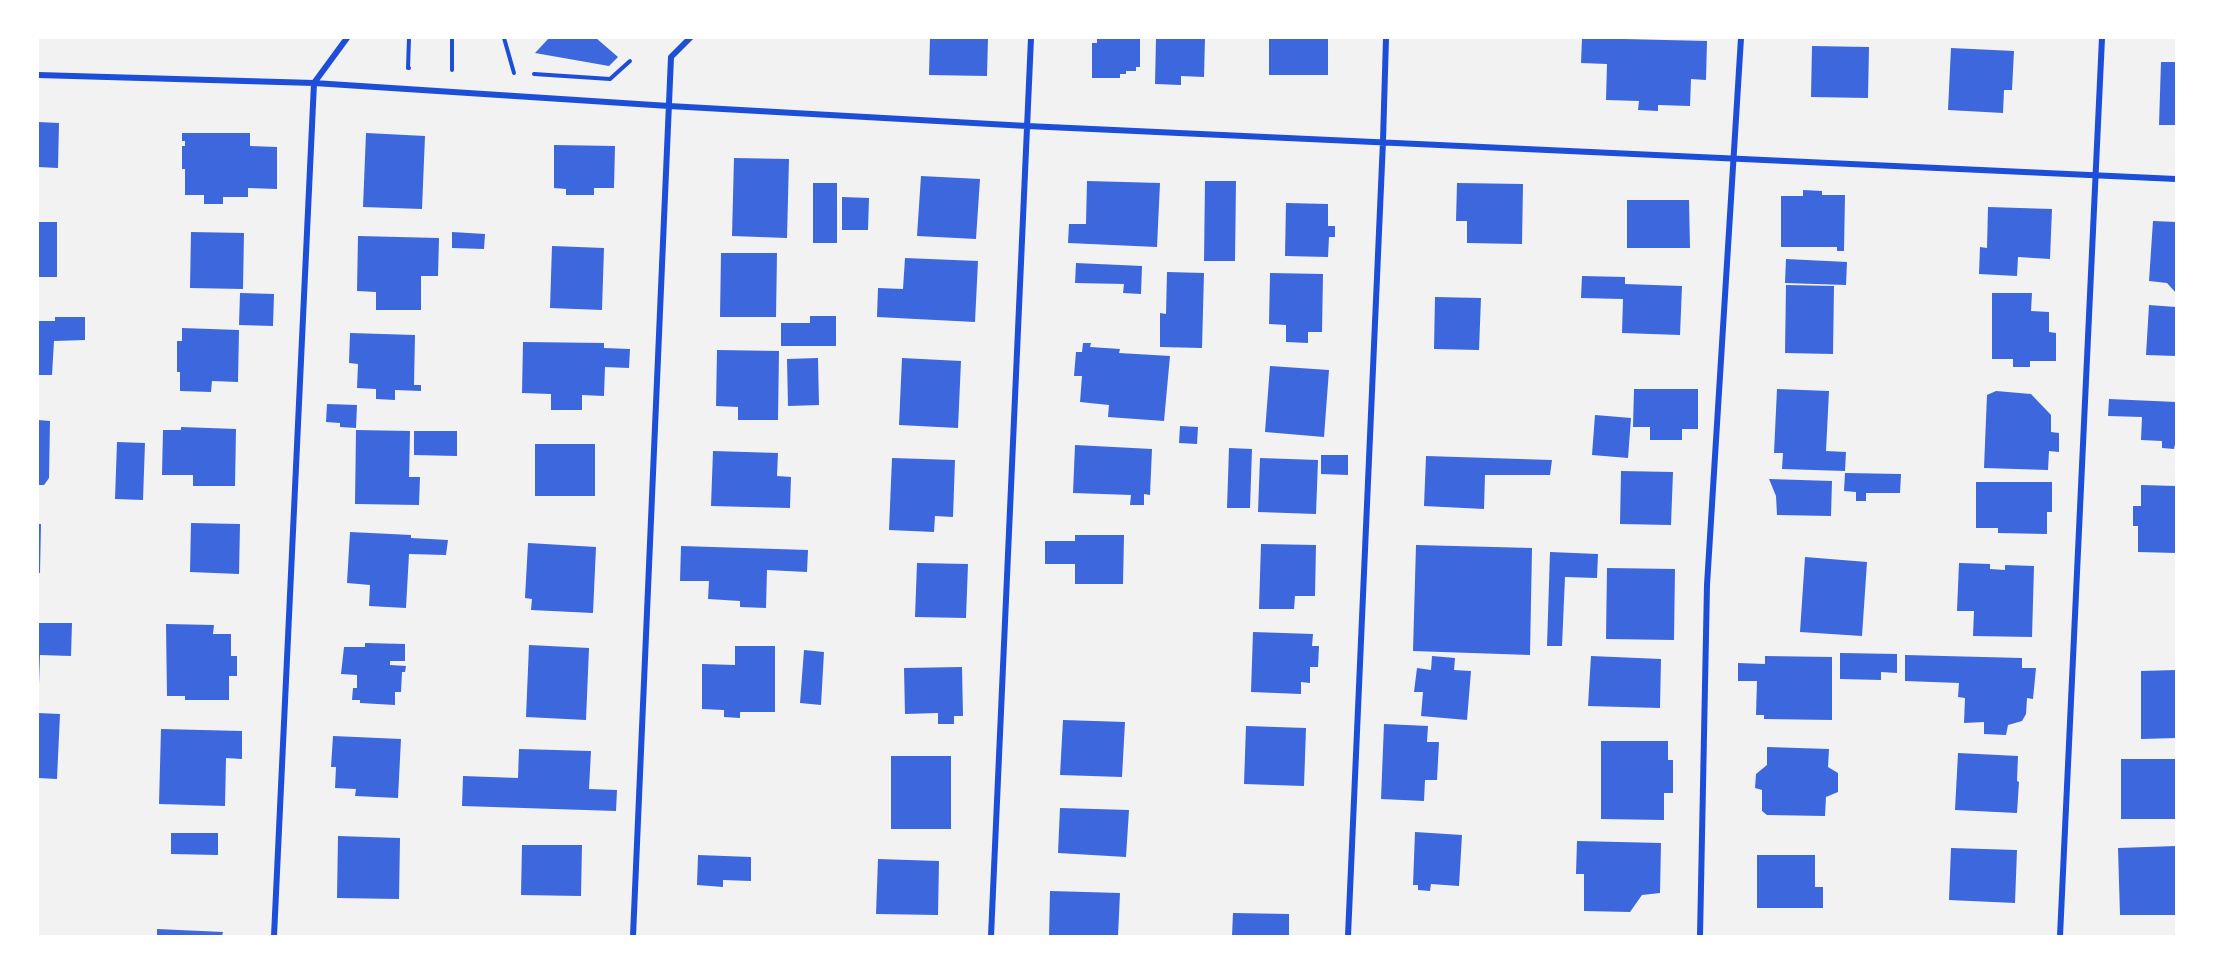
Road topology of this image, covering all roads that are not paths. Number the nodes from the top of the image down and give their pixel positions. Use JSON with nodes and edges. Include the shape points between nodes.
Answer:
{"nodes":[{"id":1,"x":347,"y":38,"type":"edge"},
{"id":2,"x":690,"y":38,"type":"edge"},
{"id":3,"x":1031,"y":38,"type":"edge"},
{"id":4,"x":1386,"y":38,"type":"edge"},
{"id":5,"x":1742,"y":38,"type":"edge"},
{"id":6,"x":2102,"y":38,"type":"edge"},
{"id":7,"x":38,"y":75,"type":"edge"},
{"id":8,"x":314,"y":82,"type":"junction"},
{"id":9,"x":669,"y":106,"type":"junction"},
{"id":10,"x":1027,"y":126,"type":"junction"},
{"id":11,"x":1383,"y":141,"type":"junction"},
{"id":12,"x":1735,"y":158,"type":"junction"},
{"id":13,"x":2095,"y":176,"type":"junction"},
{"id":14,"x":2176,"y":179,"type":"edge"},
{"id":15,"x":274,"y":936,"type":"edge"},
{"id":16,"x":633,"y":936,"type":"edge"},
{"id":17,"x":991,"y":936,"type":"edge"},
{"id":18,"x":1348,"y":936,"type":"edge"},
{"id":19,"x":1700,"y":936,"type":"edge"},
{"id":20,"x":2060,"y":936,"type":"edge"}],
"edges":[{"from":1,"to":8,"type":"street"},
{"from":2,"to":9,"type":"street","via":[[670,57]]},
{"from":3,"to":10,"type":"street"},
{"from":4,"to":11,"type":"street"},
{"from":5,"to":12,"type":"street"},
{"from":6,"to":13,"type":"street"},
{"from":7,"to":8,"type":"street"},
{"from":8,"to":9,"type":"street"},
{"from":8,"to":15,"type":"street"},
{"from":9,"to":10,"type":"street"},
{"from":9,"to":16,"type":"street"},
{"from":10,"to":11,"type":"street"},
{"from":10,"to":17,"type":"street"},
{"from":11,"to":12,"type":"street"},
{"from":11,"to":18,"type":"street"},
{"from":12,"to":13,"type":"street"},
{"from":12,"to":19,"type":"street","via":[[1707,585]]},
{"from":13,"to":14,"type":"street"},
{"from":13,"to":20,"type":"street"}]}
